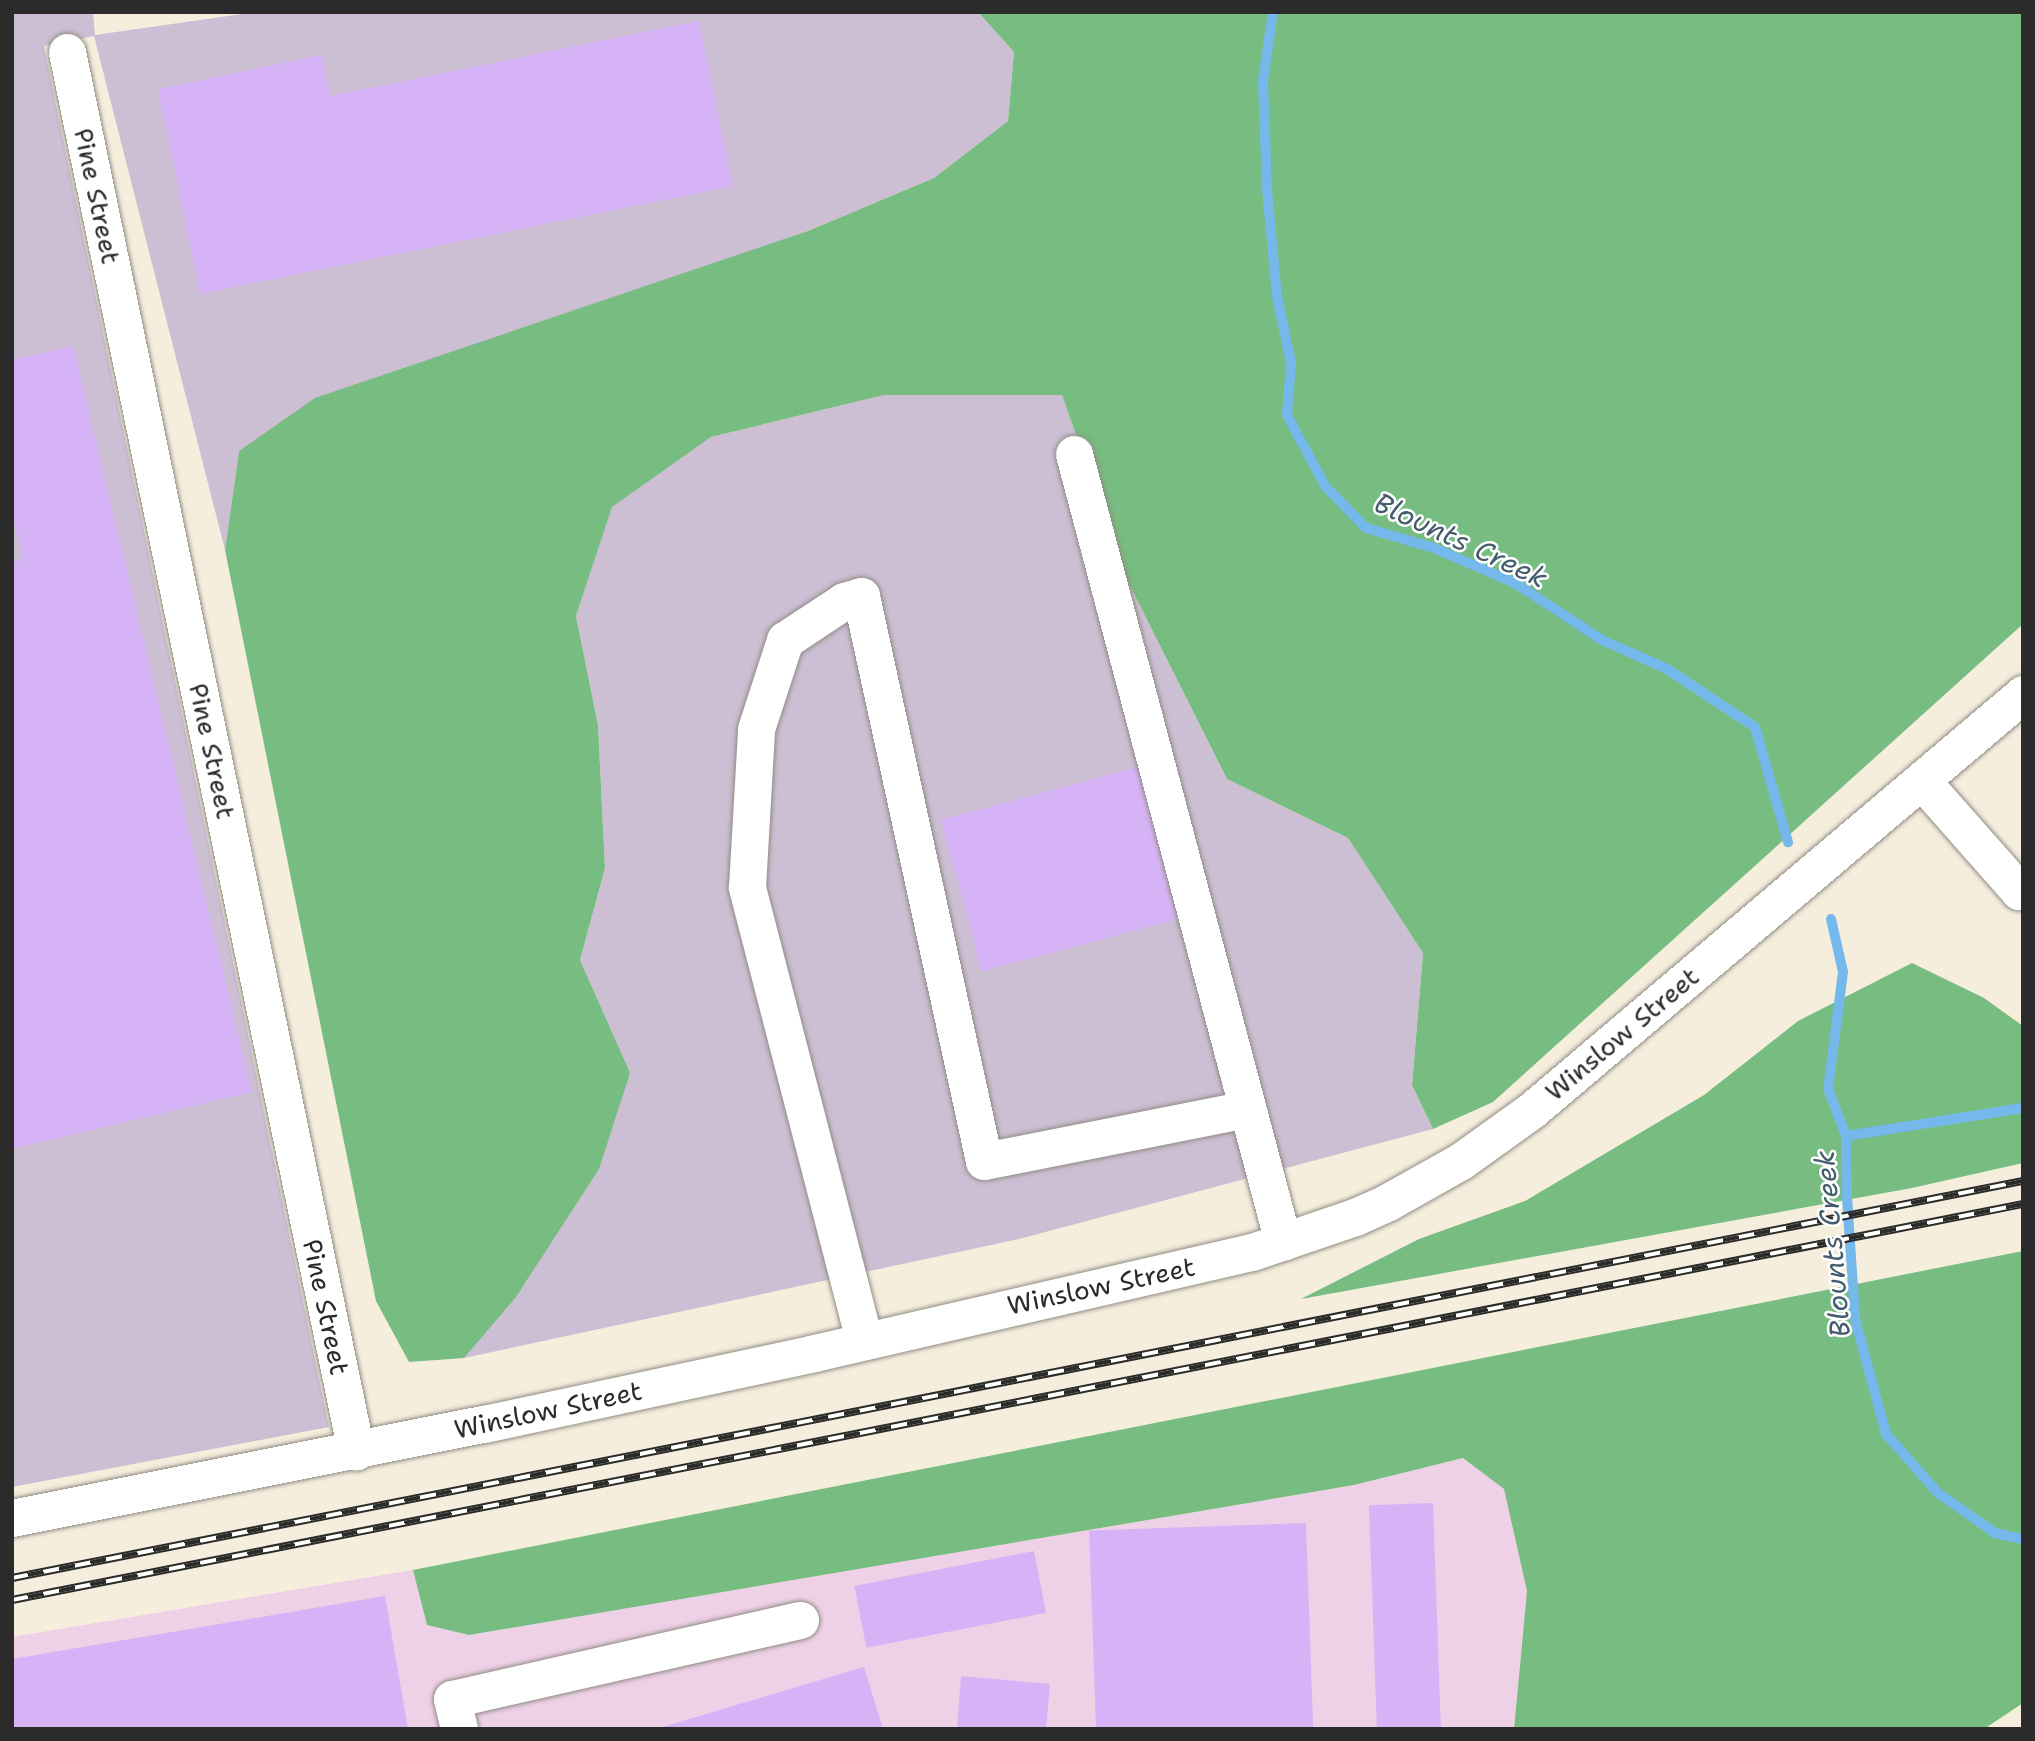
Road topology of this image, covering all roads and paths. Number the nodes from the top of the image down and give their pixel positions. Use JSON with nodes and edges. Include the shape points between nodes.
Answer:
{"nodes":[{"id":1,"x":67,"y":52,"type":"dead end"},
{"id":2,"x":1074,"y":454,"type":"dead end"},
{"id":3,"x":2023,"y":694,"type":"edge"},
{"id":4,"x":1922,"y":781,"type":"junction"},
{"id":5,"x":2023,"y":888,"type":"edge"},
{"id":6,"x":1246,"y":1109,"type":"junction"},
{"id":7,"x":1283,"y":1242,"type":"junction"},
{"id":8,"x":864,"y":1340,"type":"junction"},
{"id":9,"x":356,"y":1451,"type":"junction"},
{"id":10,"x":12,"y":1518,"type":"edge"},
{"id":11,"x":800,"y":1620,"type":"dead end"},
{"id":12,"x":458,"y":1729,"type":"edge"}],
"edges":[{"from":1,"to":9,"type":"street","name":"Pine Street"},
{"from":2,"to":6,"type":"street"},
{"from":3,"to":4,"type":"street","name":"Winslow Street"},
{"from":4,"to":5,"type":"street","via":[[2019,891]]},
{"from":4,"to":7,"type":"street","name":"Winslow Street","via":[[1503,1132],[1388,1202]]},
{"from":6,"to":7,"type":"street"},
{"from":6,"to":8,"type":"street","via":[[984,1161],[861,596],[844,601],[785,640],[756,729],[747,887]]},
{"from":7,"to":8,"type":"street","name":"Winslow Street"},
{"from":8,"to":9,"type":"street","name":"Winslow Street"},
{"from":9,"to":10,"type":"street","name":"Winslow Street"},
{"from":11,"to":12,"type":"street","via":[[452,1699]]}]}
